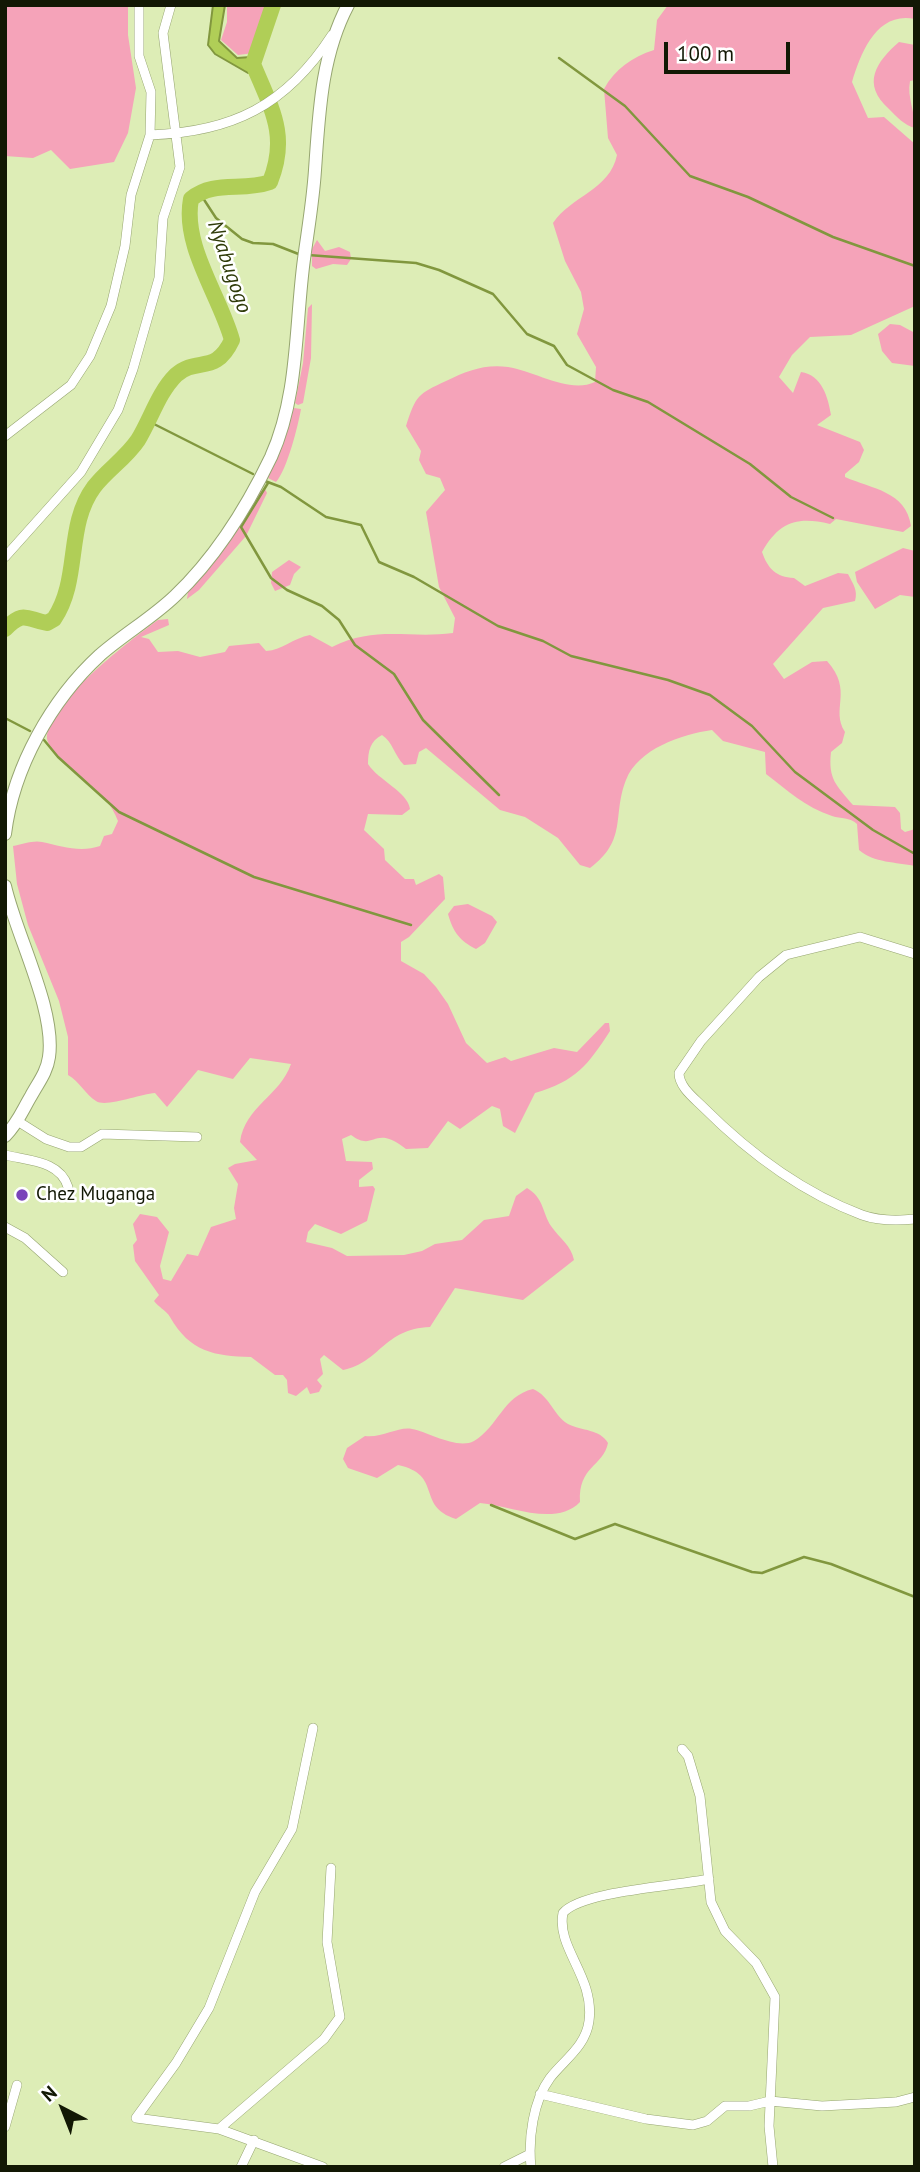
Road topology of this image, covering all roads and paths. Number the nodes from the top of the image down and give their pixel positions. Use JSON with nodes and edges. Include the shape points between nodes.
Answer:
{"nodes":[{"id":1,"x":139,"y":5,"type":"edge"},
{"id":2,"x":171,"y":5,"type":"edge"},
{"id":3,"x":348,"y":5,"type":"edge"},
{"id":4,"x":340,"y":20,"type":"junction"},
{"id":5,"x":177,"y":134,"type":"junction"},
{"id":6,"x":150,"y":135,"type":"junction"},
{"id":7,"x":5,"y":436,"type":"edge"},
{"id":8,"x":5,"y":557,"type":"edge"},
{"id":9,"x":5,"y":834,"type":"edge"},
{"id":10,"x":5,"y":886,"type":"edge"},
{"id":11,"x":915,"y":954,"type":"edge"},
{"id":12,"x":19,"y":1122,"type":"junction"},
{"id":13,"x":5,"y":1136,"type":"edge"},
{"id":14,"x":197,"y":1137,"type":"dead end"},
{"id":15,"x":5,"y":1155,"type":"edge"},
{"id":16,"x":68,"y":1187,"type":"dead end"},
{"id":17,"x":915,"y":1219,"type":"edge"},
{"id":18,"x":5,"y":1227,"type":"edge"},
{"id":19,"x":63,"y":1272,"type":"dead end"},
{"id":20,"x":313,"y":1728,"type":"dead end"},
{"id":21,"x":682,"y":1749,"type":"dead end"},
{"id":22,"x":331,"y":1868,"type":"dead end"},
{"id":23,"x":709,"y":1880,"type":"junction"},
{"id":24,"x":17,"y":2085,"type":"dead end"},
{"id":25,"x":540,"y":2094,"type":"junction"},
{"id":26,"x":915,"y":2096,"type":"edge"},
{"id":27,"x":770,"y":2101,"type":"junction"},
{"id":28,"x":5,"y":2127,"type":"edge"},
{"id":29,"x":219,"y":2129,"type":"junction"},
{"id":30,"x":254,"y":2140,"type":"junction"},
{"id":31,"x":530,"y":2154,"type":"junction"},
{"id":32,"x":241,"y":2167,"type":"edge"},
{"id":33,"x":323,"y":2167,"type":"edge"},
{"id":34,"x":504,"y":2167,"type":"edge"},
{"id":35,"x":531,"y":2167,"type":"edge"},
{"id":36,"x":774,"y":2167,"type":"edge"}],
"edges":[{"from":1,"to":6,"type":"street","via":[[138,45],[150,92]]},
{"from":2,"to":5,"type":"street","via":[[163,33]]},
{"from":3,"to":4,"type":"highway"},
{"from":4,"to":5,"type":"street","via":[[317,56],[283,90],[234,123]]},
{"from":4,"to":9,"type":"highway","via":[[323,79],[297,353],[271,456],[221,540],[177,594],[101,654],[65,693],[22,771]]},
{"from":5,"to":6,"type":"street"},
{"from":5,"to":8,"type":"street","via":[[179,175],[163,218],[159,278],[118,410],[81,472]]},
{"from":6,"to":7,"type":"street","via":[[131,195],[114,295],[99,337],[71,385]]},
{"from":10,"to":12,"type":"highway","via":[[42,1003],[50,1046],[44,1073]]},
{"from":11,"to":17,"type":"street","via":[[860,937],[786,955],[759,977],[701,1041],[679,1073],[681,1083],[696,1100],[760,1159],[862,1215],[890,1221]]},
{"from":12,"to":13,"type":"highway"},
{"from":12,"to":14,"type":"street","via":[[69,1147],[81,1147],[102,1135]]},
{"from":15,"to":16,"type":"street","via":[[57,1168]]},
{"from":18,"to":19,"type":"street","via":[[25,1238]]},
{"from":20,"to":29,"type":"street","via":[[292,1829],[255,1892],[209,2008],[136,2118]]},
{"from":21,"to":23,"type":"street","via":[[701,1796]]},
{"from":22,"to":29,"type":"street","via":[[327,1942],[340,2017],[324,2039]]},
{"from":23,"to":25,"type":"street","via":[[594,1898],[575,1903],[563,1913],[563,1934],[587,1986],[589,2021],[583,2040]]},
{"from":23,"to":27,"type":"street","via":[[710,1902],[725,1931],[756,1962],[775,1997]]},
{"from":24,"to":28,"type":"street"},
{"from":25,"to":27,"type":"street","via":[[693,2125],[707,2121],[725,2106]]},
{"from":25,"to":31,"type":"street"},
{"from":26,"to":27,"type":"street","via":[[896,2102],[841,2105]]},
{"from":27,"to":36,"type":"street"},
{"from":29,"to":30,"type":"street"},
{"from":30,"to":32,"type":"street"},
{"from":30,"to":33,"type":"street"},
{"from":31,"to":34,"type":"street"},
{"from":31,"to":35,"type":"street"}]}
